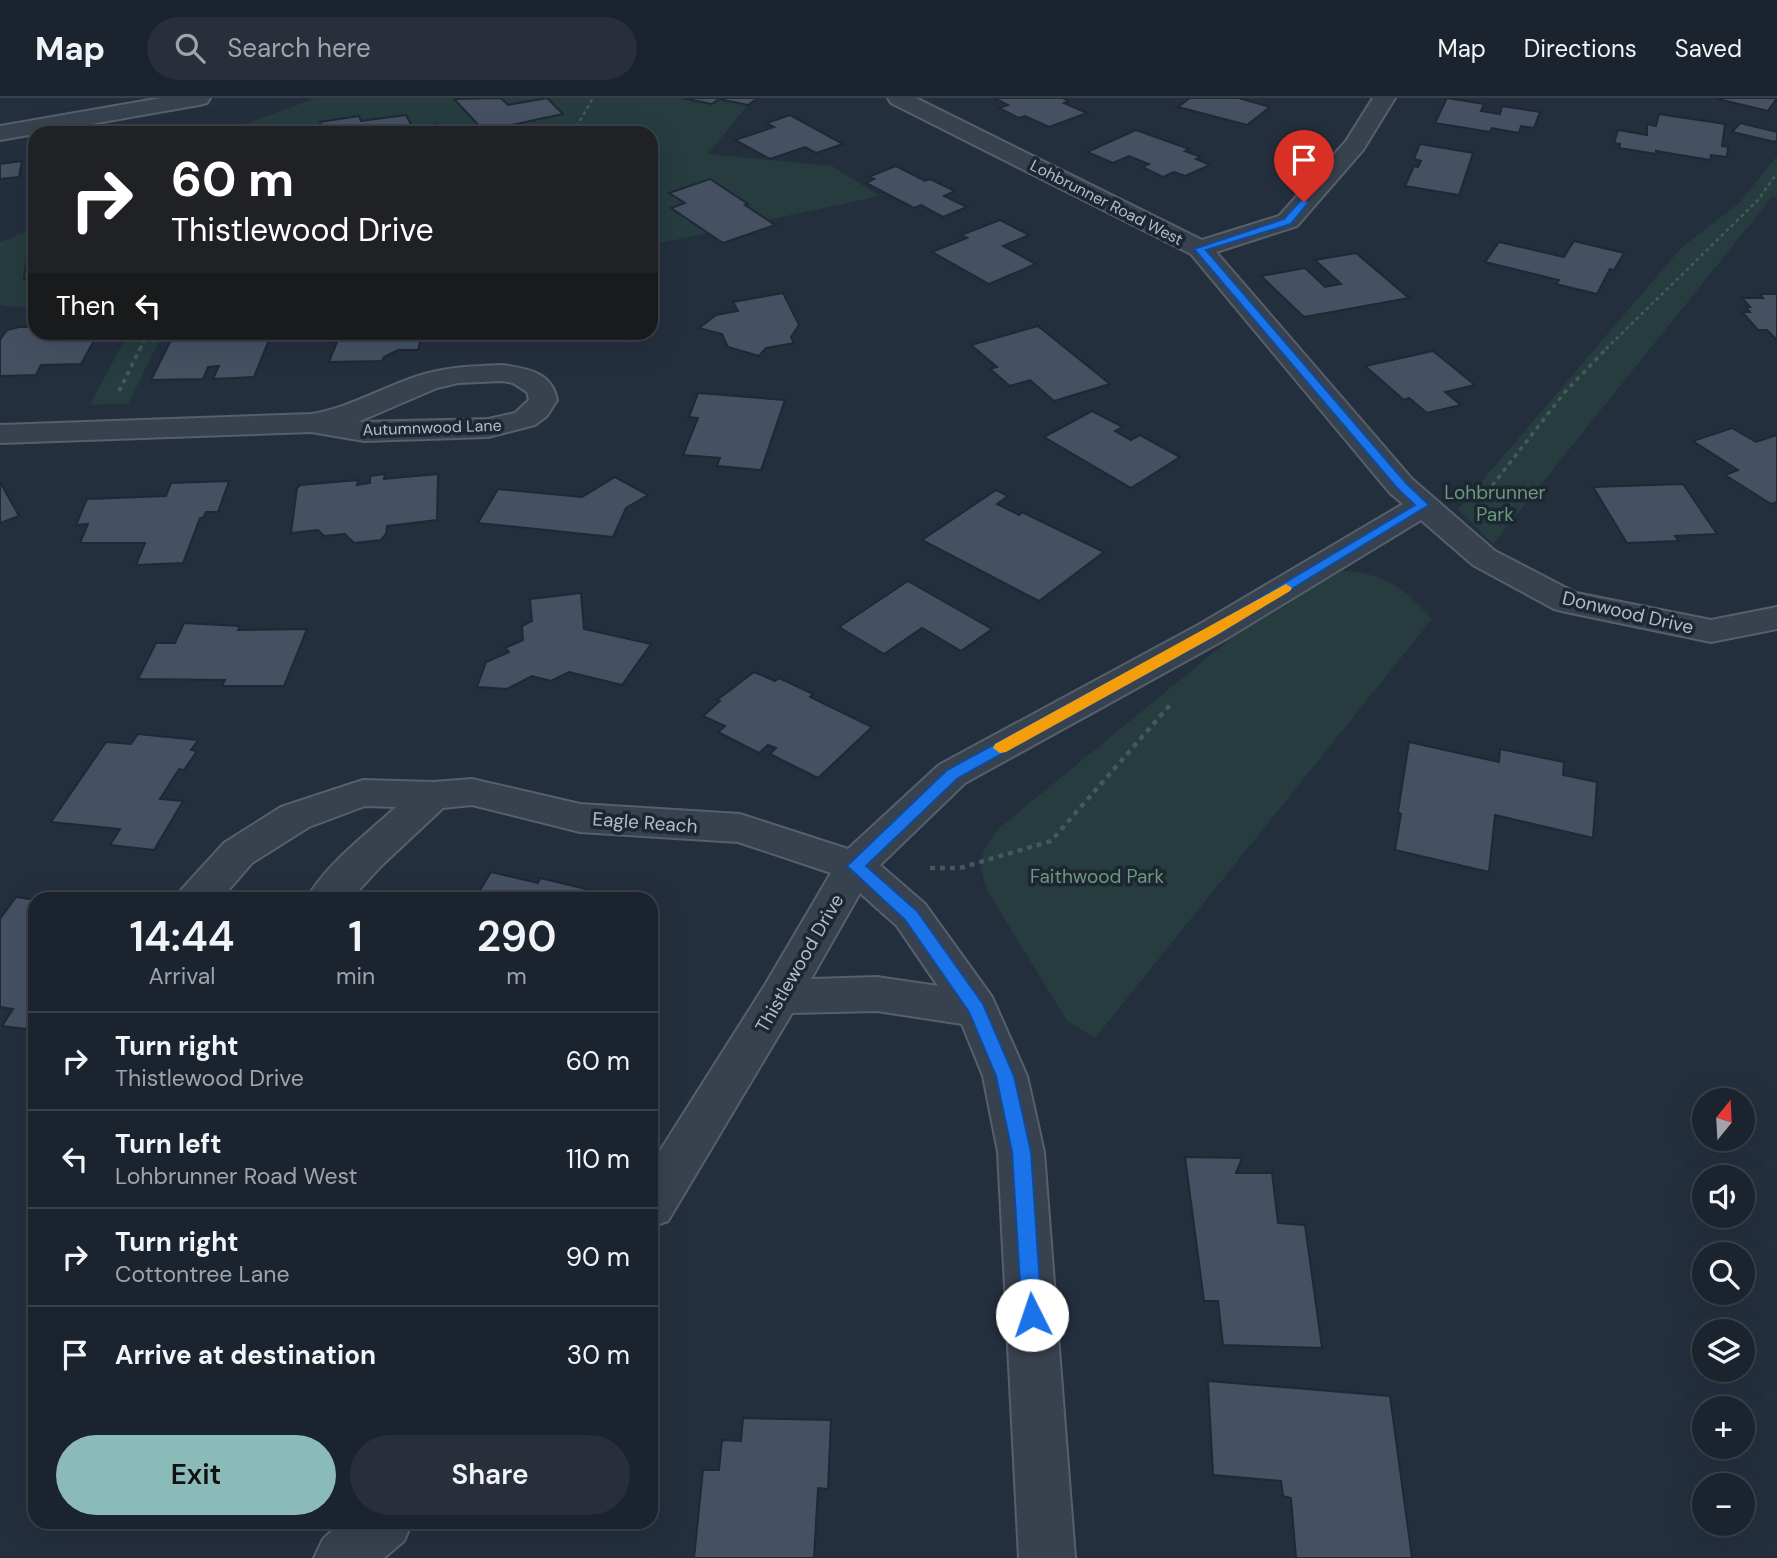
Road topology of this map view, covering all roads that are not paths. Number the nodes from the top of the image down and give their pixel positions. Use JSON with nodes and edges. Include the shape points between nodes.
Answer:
{"nodes":[{"id":1,"x":200,"y":98,"type":"edge"},
{"id":2,"x":899,"y":98,"type":"edge"},
{"id":3,"x":1384,"y":98,"type":"edge"},
{"id":4,"x":170,"y":100,"type":"edge"},
{"id":5,"x":36,"y":126,"type":"edge"},
{"id":6,"x":28,"y":128,"type":"edge"},
{"id":7,"x":0,"y":133,"type":"edge"},
{"id":8,"x":1200,"y":249,"type":"junction"},
{"id":9,"x":310,"y":423,"type":"junction"},
{"id":10,"x":0,"y":434,"type":"edge"},
{"id":11,"x":1423,"y":505,"type":"junction"},
{"id":12,"x":1777,"y":618,"type":"edge"},
{"id":13,"x":433,"y":795,"type":"junction"},
{"id":14,"x":855,"y":866,"type":"junction"},
{"id":15,"x":203,"y":892,"type":"edge"},
{"id":16,"x":334,"y":892,"type":"edge"},
{"id":17,"x":780,"y":997,"type":"junction"},
{"id":18,"x":977,"y":1009,"type":"junction"},
{"id":19,"x":658,"y":1195,"type":"edge"},
{"id":20,"x":377,"y":1529,"type":"edge"},
{"id":21,"x":342,"y":1558,"type":"edge"},
{"id":22,"x":1047,"y":1558,"type":"edge"}],
"edges":[{"from":1,"to":4,"type":"street"},
{"from":2,"to":8,"type":"street","name":"Lohbrunner Road West"},
{"from":3,"to":8,"type":"street","via":[[1355,145],[1287,221]]},
{"from":4,"to":5,"type":"street"},
{"from":6,"to":7,"type":"street"},
{"from":8,"to":11,"type":"street","name":"Lohbrunner Road West","via":[[1401,486]]},
{"from":9,"to":9,"type":"street","name":"Autumnwood Lane","via":[[364,432],[488,428],[524,419],[543,400],[534,382],[520,376],[458,375],[428,382],[345,417]]},
{"from":9,"to":10,"type":"street","name":"Autumnwood Lane"},
{"from":11,"to":12,"type":"street","name":"Donwood Drive","via":[[1484,558],[1566,602],[1712,631]]},
{"from":11,"to":14,"type":"street","name":"Thistlewood Drive","via":[[1212,632],[953,774]]},
{"from":13,"to":14,"type":"street","name":"Eagle Reach","via":[[472,792],[580,818],[740,828]]},
{"from":13,"to":15,"type":"street","name":"Eagle Reach","via":[[363,793],[295,817],[238,853]]},
{"from":13,"to":16,"type":"street"},
{"from":14,"to":17,"type":"street","name":"Thistlewood Drive"},
{"from":14,"to":18,"type":"street","via":[[911,915]]},
{"from":17,"to":18,"type":"street","via":[[877,994]]},
{"from":17,"to":19,"type":"street","name":"Thistlewood Drive"},
{"from":18,"to":22,"type":"street","via":[[1005,1076],[1021,1152]]},
{"from":20,"to":21,"type":"street"}]}
